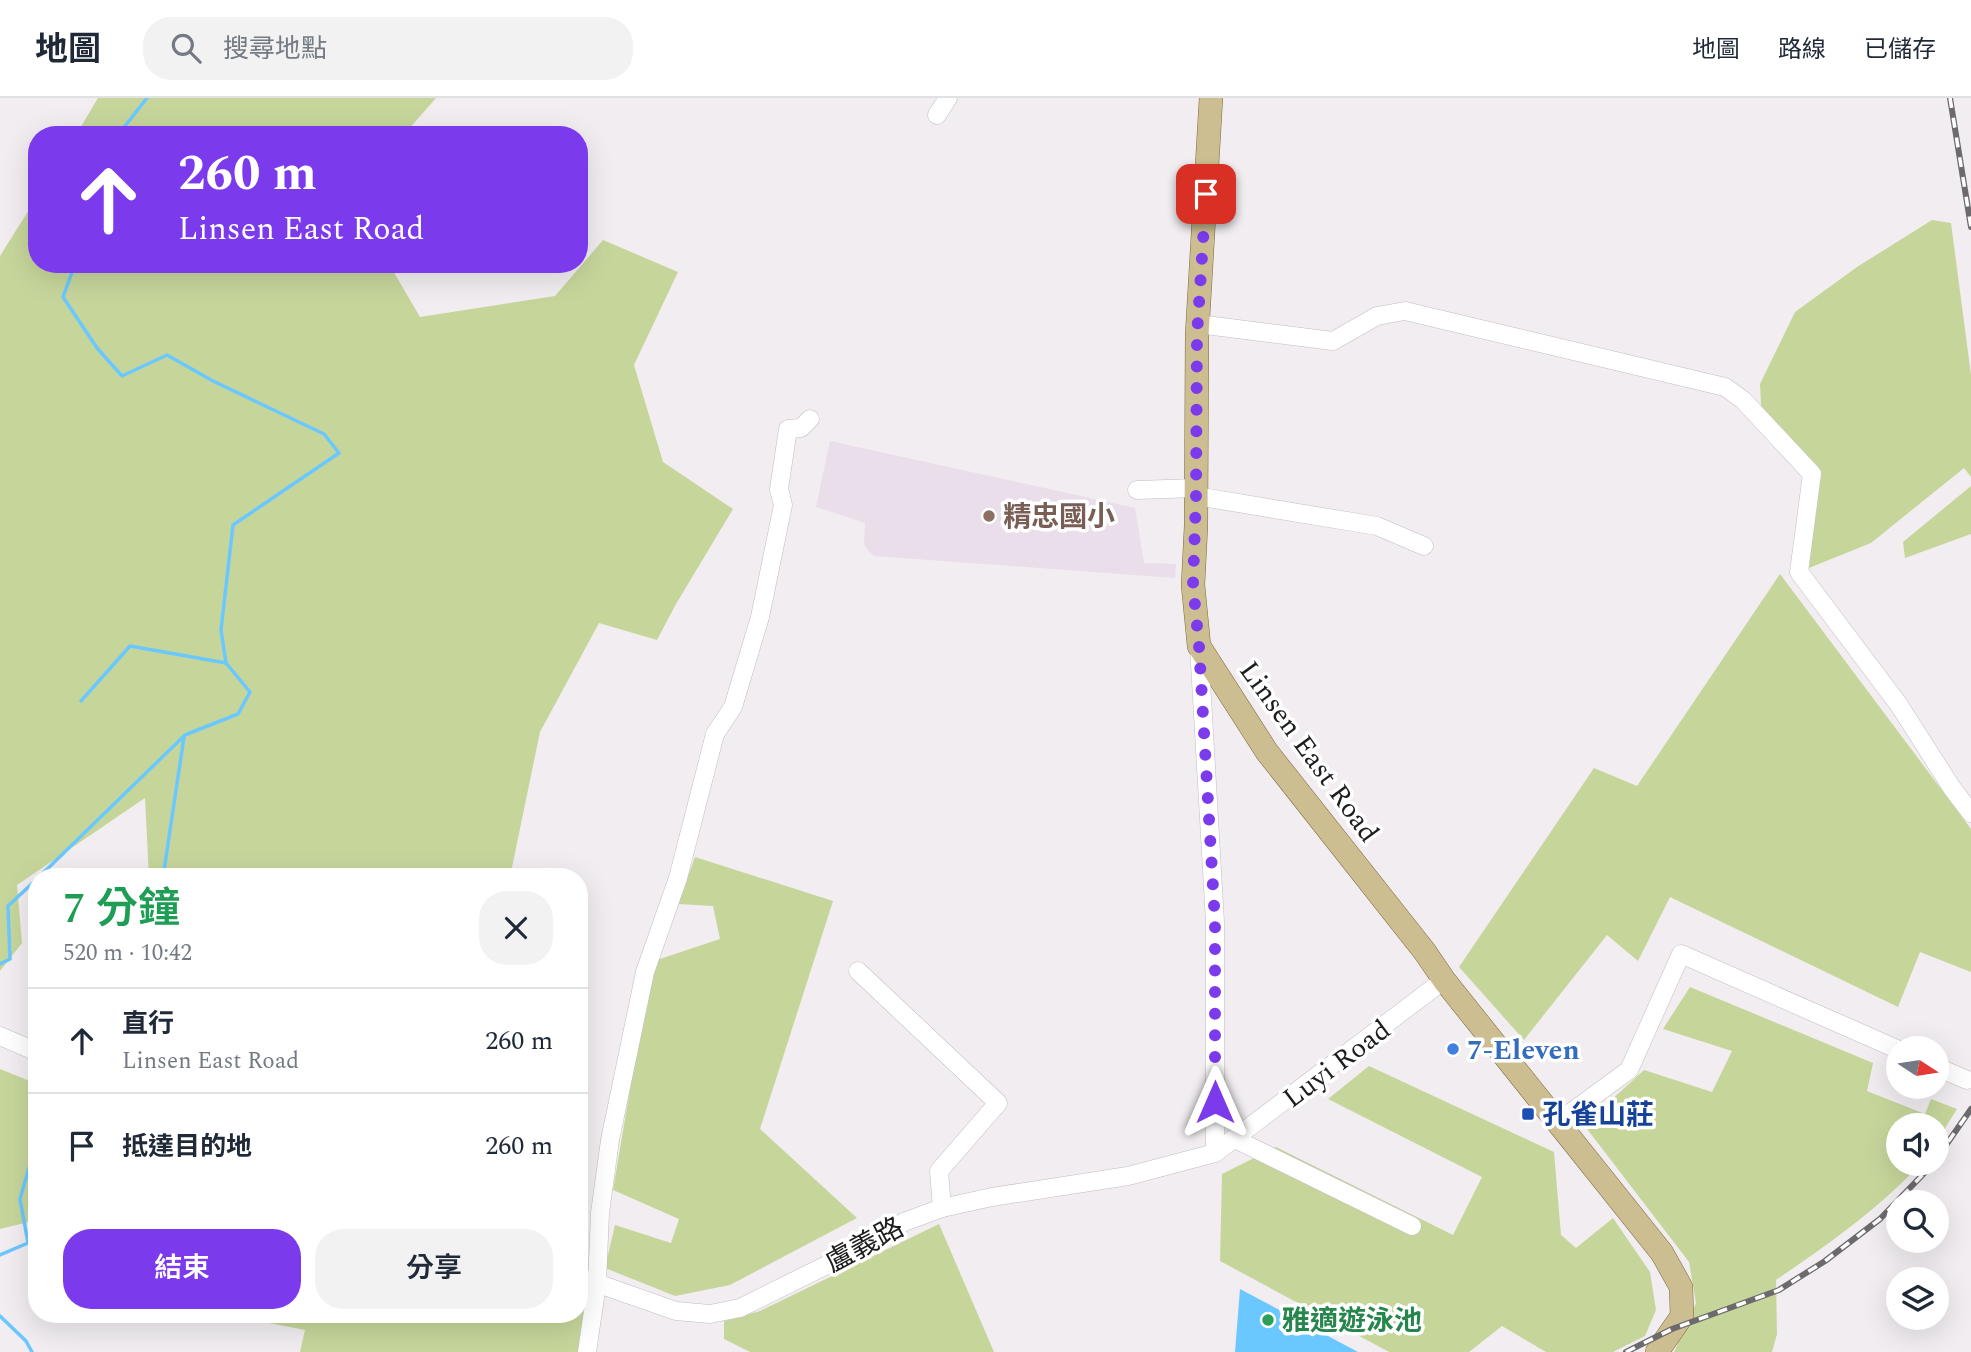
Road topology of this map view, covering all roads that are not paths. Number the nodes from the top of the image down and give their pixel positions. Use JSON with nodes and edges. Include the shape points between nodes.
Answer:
{"nodes":[{"id":1,"x":947,"y":98,"type":"edge"},
{"id":2,"x":1211,"y":98,"type":"edge"},
{"id":3,"x":937,"y":115,"type":"dead end"},
{"id":4,"x":1198,"y":324,"type":"junction"},
{"id":5,"x":810,"y":419,"type":"dead end"},
{"id":6,"x":1137,"y":489,"type":"dead end"},
{"id":7,"x":1196,"y":492,"type":"junction"},
{"id":8,"x":1424,"y":546,"type":"dead end"},
{"id":9,"x":1199,"y":646,"type":"junction"},
{"id":10,"x":1971,"y":813,"type":"edge"},
{"id":11,"x":858,"y":971,"type":"dead end"},
{"id":12,"x":1444,"y":980,"type":"junction"},
{"id":13,"x":0,"y":1036,"type":"edge"},
{"id":14,"x":1886,"y":1044,"type":"edge"},
{"id":15,"x":28,"y":1048,"type":"edge"},
{"id":16,"x":1950,"y":1073,"type":"edge"},
{"id":17,"x":1967,"y":1080,"type":"dead end"},
{"id":18,"x":1558,"y":1122,"type":"junction"},
{"id":19,"x":1235,"y":1139,"type":"junction"},
{"id":20,"x":1215,"y":1153,"type":"junction"},
{"id":21,"x":942,"y":1208,"type":"junction"},
{"id":22,"x":1412,"y":1226,"type":"dead end"},
{"id":23,"x":588,"y":1280,"type":"edge"},
{"id":24,"x":597,"y":1284,"type":"junction"},
{"id":25,"x":587,"y":1352,"type":"edge"},
{"id":26,"x":1657,"y":1352,"type":"edge"}],
"edges":[{"from":1,"to":3,"type":"street"},
{"from":2,"to":4,"type":"main road","name":"Linsen East Road"},
{"from":4,"to":7,"type":"main road","name":"Linsen East Road"},
{"from":4,"to":10,"type":"street","via":[[1333,341],[1377,316],[1405,311],[1724,387],[1743,400],[1812,474],[1799,572],[1899,705]]},
{"from":5,"to":24,"type":"street","via":[[801,428],[788,429],[779,489],[783,505],[760,617],[733,707],[715,734],[678,878],[645,972],[610,1140]]},
{"from":6,"to":7,"type":"street"},
{"from":7,"to":8,"type":"street","via":[[1377,526]]},
{"from":7,"to":9,"type":"main road","name":"Linsen East Road","via":[[1193,585]]},
{"from":9,"to":12,"type":"main road","name":"Linsen East Road","via":[[1267,752]]},
{"from":9,"to":20,"type":"street","via":[[1215,922]]},
{"from":11,"to":21,"type":"street","via":[[999,1103],[939,1171]]},
{"from":12,"to":18,"type":"main road","name":"Linsen East Road"},
{"from":12,"to":19,"type":"street","name":"Luyi Road"},
{"from":13,"to":15,"type":"street"},
{"from":14,"to":18,"type":"street","via":[[1681,954],[1629,1070]]},
{"from":16,"to":17,"type":"street"},
{"from":18,"to":26,"type":"main road","name":"Linsen East Road","via":[[1662,1253],[1681,1287],[1682,1316]]},
{"from":19,"to":20,"type":"street","name":"Luyi Road"},
{"from":19,"to":22,"type":"street"},
{"from":20,"to":21,"type":"street","name":"Luyi Road","via":[[1128,1176]]},
{"from":21,"to":24,"type":"street","name":"Luyi Road","via":[[904,1222],[740,1308],[710,1314],[676,1311]]},
{"from":23,"to":24,"type":"street","name":"Luyi Road"},
{"from":24,"to":25,"type":"street"}]}
